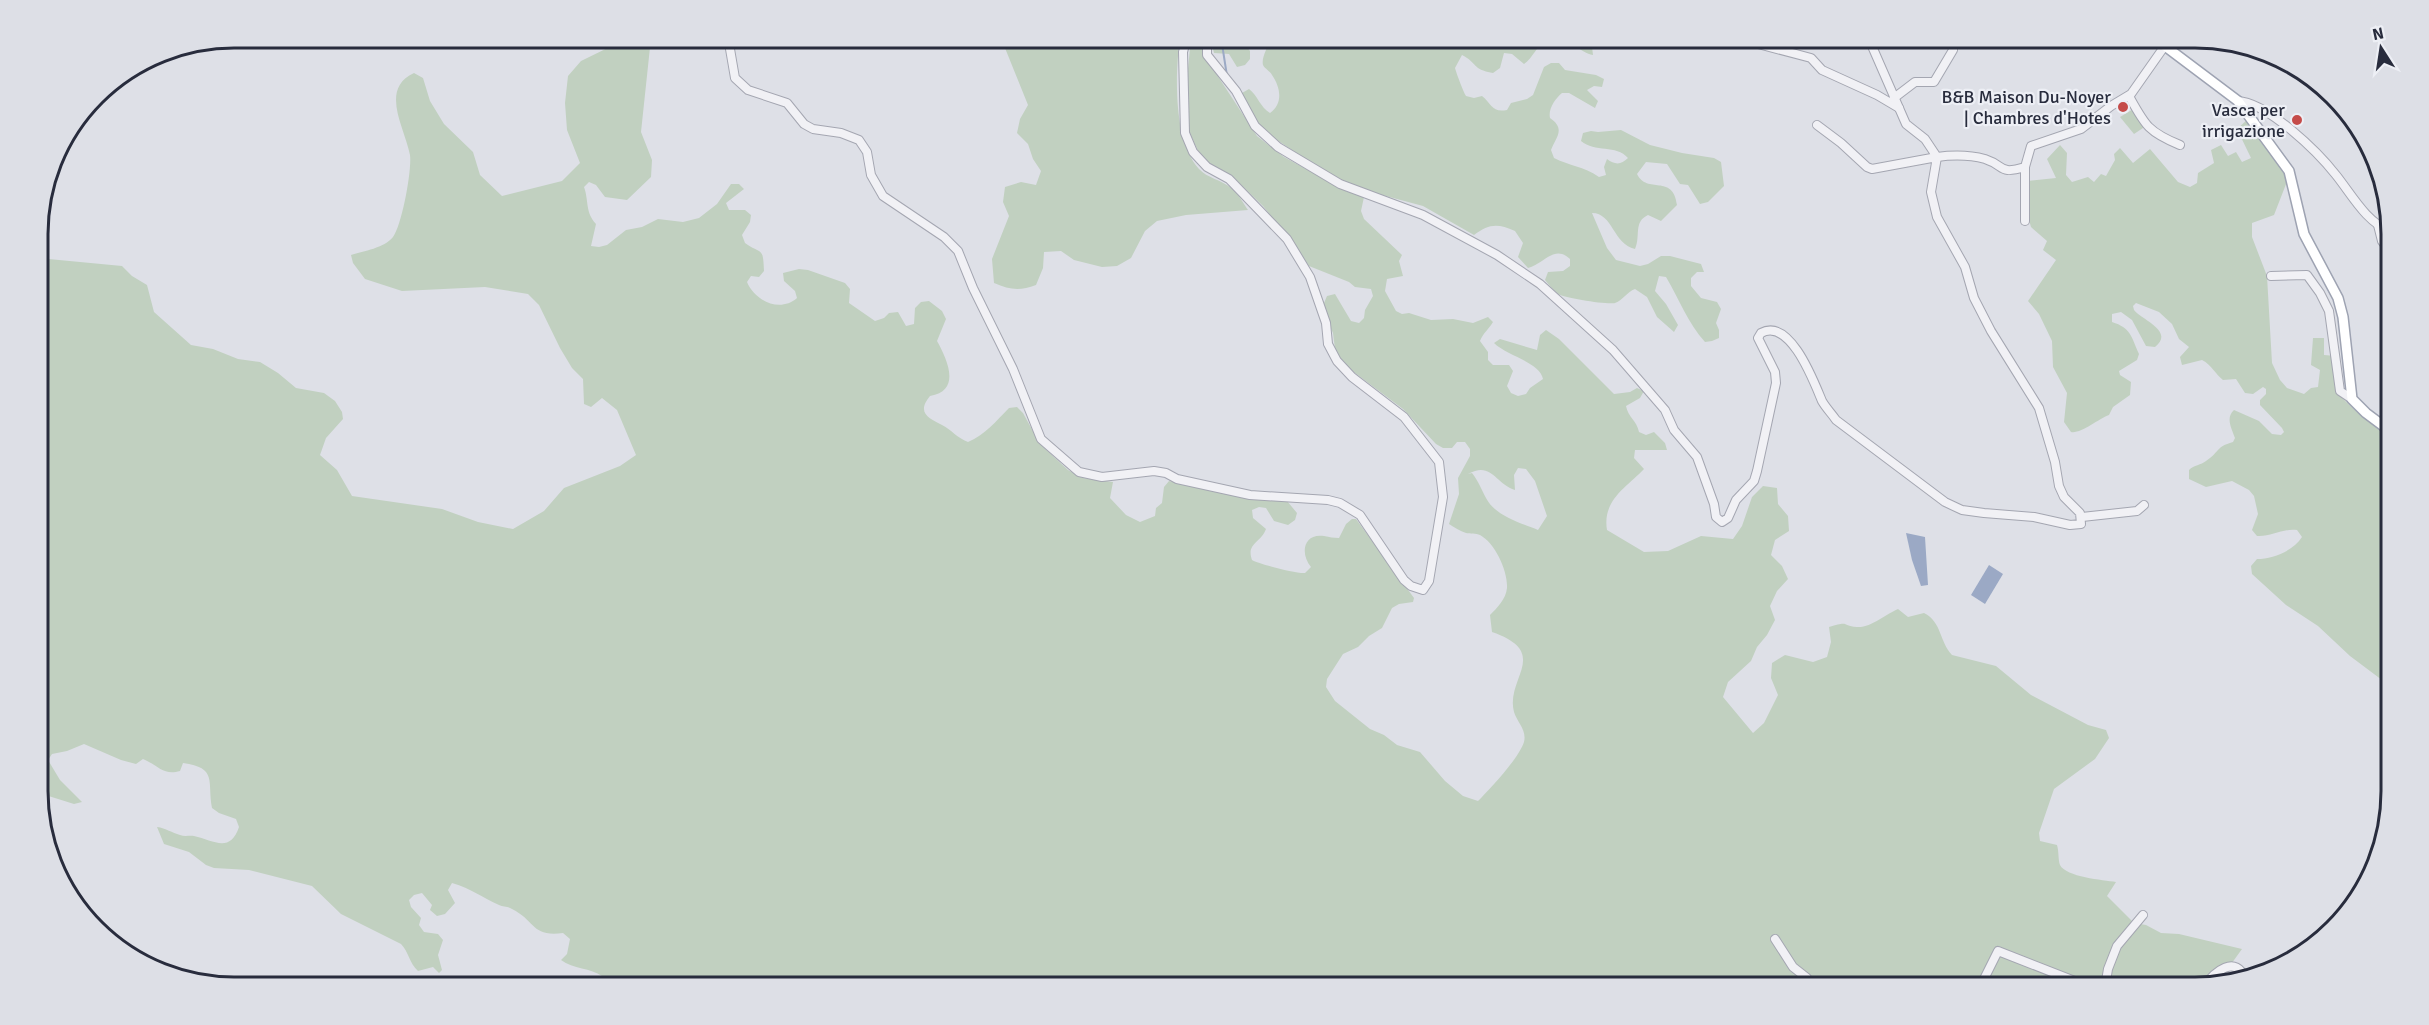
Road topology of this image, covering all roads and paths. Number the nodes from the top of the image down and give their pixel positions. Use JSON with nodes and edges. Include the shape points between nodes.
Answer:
{"nodes":[{"id":1,"x":730,"y":48,"type":"edge"},
{"id":2,"x":1184,"y":48,"type":"edge"},
{"id":3,"x":1208,"y":48,"type":"edge"},
{"id":4,"x":1772,"y":48,"type":"edge"},
{"id":5,"x":1872,"y":48,"type":"edge"},
{"id":6,"x":2163,"y":48,"type":"edge"},
{"id":7,"x":2165,"y":48,"type":"edge"},
{"id":8,"x":1953,"y":50,"type":"dead end"},
{"id":9,"x":2129,"y":96,"type":"junction"},
{"id":10,"x":1894,"y":98,"type":"junction"},
{"id":11,"x":2238,"y":101,"type":"junction"},
{"id":12,"x":1899,"y":108,"type":"junction"},
{"id":13,"x":1816,"y":125,"type":"dead end"},
{"id":14,"x":2180,"y":145,"type":"dead end"},
{"id":15,"x":1937,"y":157,"type":"junction"},
{"id":16,"x":2025,"y":167,"type":"junction"},
{"id":17,"x":2025,"y":222,"type":"dead end"},
{"id":18,"x":2378,"y":225,"type":"joint"},
{"id":19,"x":2381,"y":238,"type":"edge"},
{"id":20,"x":2271,"y":276,"type":"dead end"},
{"id":21,"x":2352,"y":399,"type":"junction"},
{"id":22,"x":2381,"y":424,"type":"edge"},
{"id":23,"x":2144,"y":505,"type":"dead end"},
{"id":24,"x":2082,"y":518,"type":"junction"},
{"id":25,"x":2143,"y":915,"type":"dead end"},
{"id":26,"x":1775,"y":939,"type":"dead end"},
{"id":27,"x":2241,"y":970,"type":"edge"},
{"id":28,"x":2214,"y":976,"type":"edge"},
{"id":29,"x":1806,"y":977,"type":"edge"},
{"id":30,"x":1985,"y":977,"type":"edge"},
{"id":31,"x":2064,"y":977,"type":"edge"},
{"id":32,"x":2107,"y":977,"type":"edge"}],
"edges":[{"from":1,"to":2,"type":"street","via":[[735,78],[748,90],[787,104],[813,129],[859,140],[883,196],[958,251],[1041,439],[1079,472],[1102,477],[1154,471],[1250,495],[1341,503],[1360,514],[1404,580],[1423,590],[1442,507],[1439,462],[1404,417],[1336,361],[1310,276],[1287,239],[1229,179],[1206,167],[1193,152],[1185,133]]},
{"from":3,"to":24,"type":"street","via":[[1208,55],[1230,82],[1255,126],[1278,147],[1340,184],[1423,215],[1497,255],[1540,284],[1613,350],[1665,410],[1674,430],[1696,457],[1716,517],[1722,522],[1754,481],[1757,471],[1776,383],[1775,372],[1758,338],[1773,330],[1802,356],[1824,404],[1836,420],[1945,502],[1962,510],[2070,525],[2081,524]]},
{"from":4,"to":12,"type":"street","via":[[1811,58],[1822,70]]},
{"from":5,"to":10,"type":"street"},
{"from":6,"to":9,"type":"street"},
{"from":7,"to":11,"type":"main road"},
{"from":8,"to":10,"type":"street","via":[[1934,82],[1915,82]]},
{"from":9,"to":14,"type":"street","via":[[2146,126]]},
{"from":9,"to":16,"type":"street","via":[[2081,129],[2031,146]]},
{"from":10,"to":12,"type":"street"},
{"from":11,"to":18,"type":"street","via":[[2265,111],[2303,141]]},
{"from":11,"to":21,"type":"main road","via":[[2289,171],[2304,234],[2338,297]]},
{"from":12,"to":15,"type":"street","via":[[1906,124],[1925,139]]},
{"from":13,"to":15,"type":"street","via":[[1872,169]]},
{"from":15,"to":16,"type":"street","via":[[1982,158],[2010,171]]},
{"from":15,"to":24,"type":"street","via":[[1931,192],[1937,217],[1961,258],[1974,298],[1991,331],[2039,408],[2059,486]]},
{"from":16,"to":17,"type":"street"},
{"from":18,"to":19,"type":"street"},
{"from":20,"to":21,"type":"street","via":[[2307,275],[2320,293],[2329,310],[2340,390]]},
{"from":21,"to":22,"type":"main road"},
{"from":23,"to":24,"type":"street","via":[[2137,511]]},
{"from":25,"to":32,"type":"street","via":[[2117,946]]},
{"from":26,"to":29,"type":"street","via":[[1793,967]]},
{"from":27,"to":28,"type":"street","via":[[2232,966],[2221,968]]},
{"from":30,"to":31,"type":"street","via":[[1998,951]]}]}
